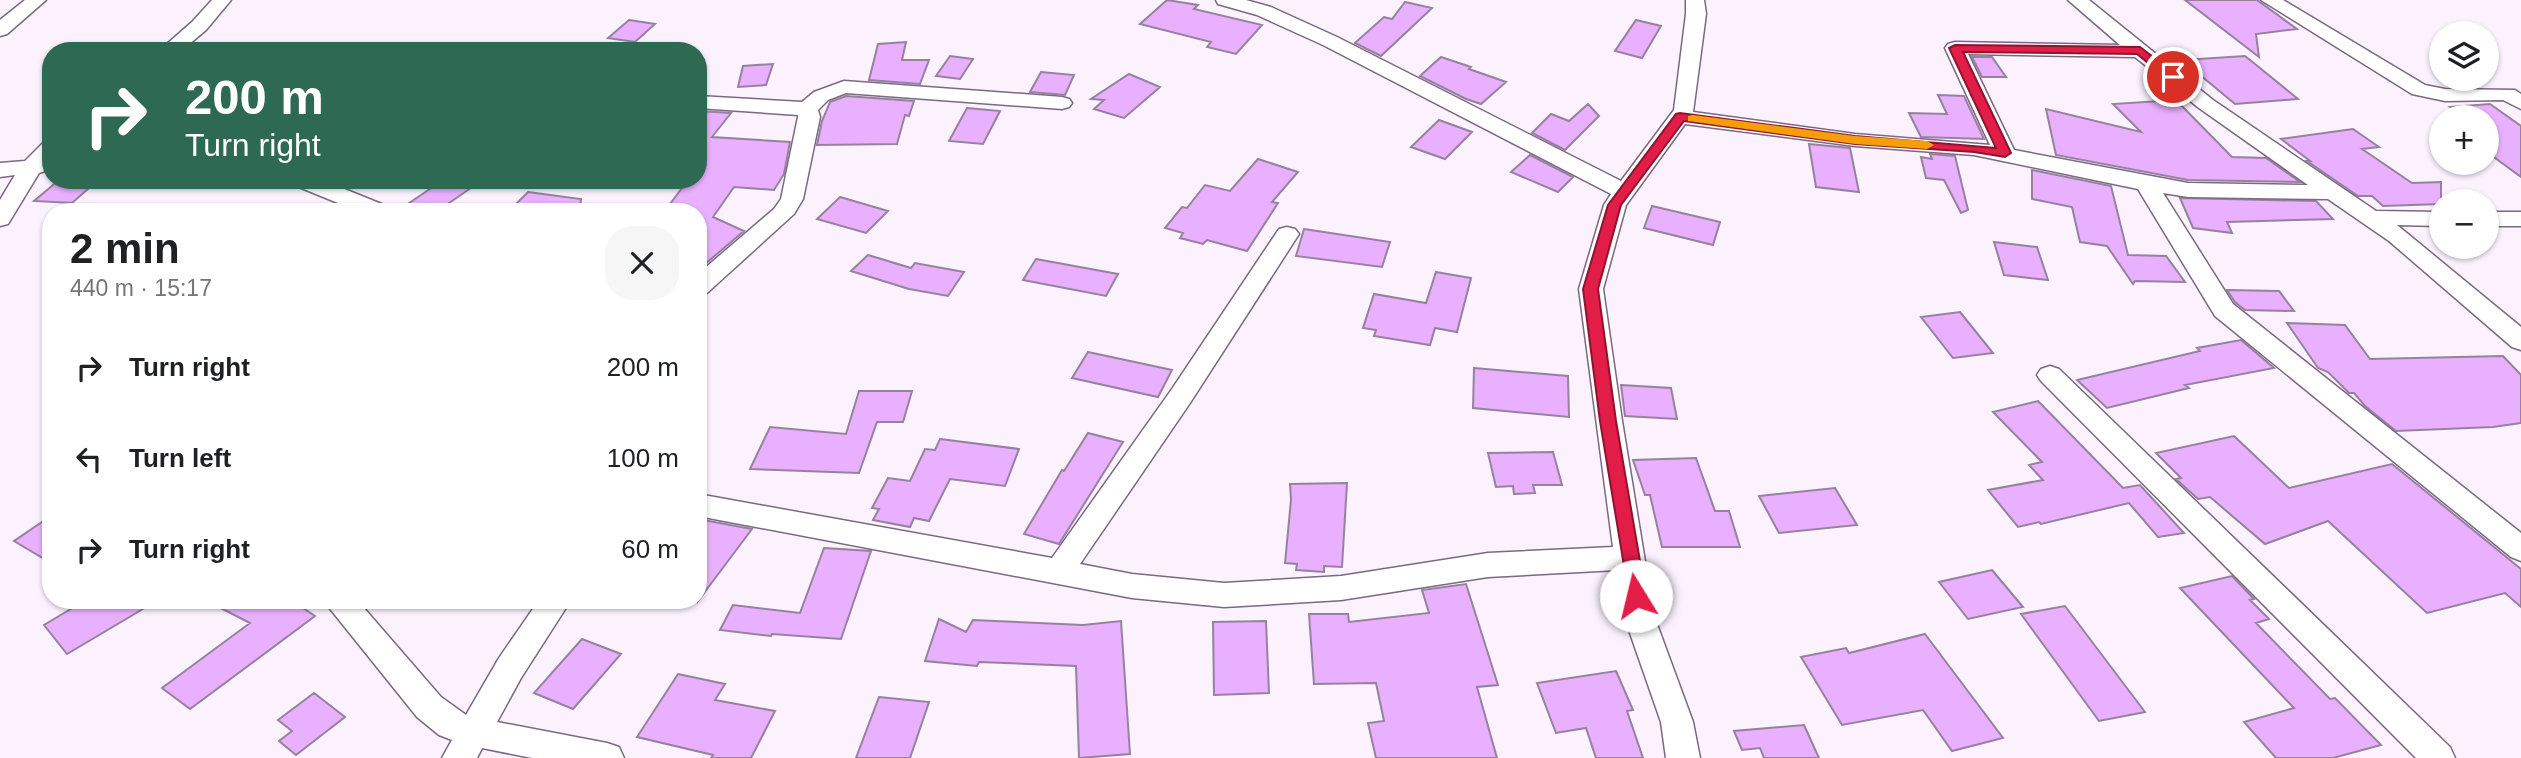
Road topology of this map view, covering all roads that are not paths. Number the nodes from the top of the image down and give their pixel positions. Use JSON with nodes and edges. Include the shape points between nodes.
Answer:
{"nodes":[{"id":1,"x":37,"y":0,"type":"edge"},
{"id":2,"x":222,"y":0,"type":"edge"},
{"id":3,"x":1225,"y":0,"type":"edge"},
{"id":4,"x":1695,"y":0,"type":"edge"},
{"id":5,"x":2077,"y":0,"type":"edge"},
{"id":6,"x":2270,"y":0,"type":"edge"},
{"id":7,"x":0,"y":30,"type":"edge"},
{"id":8,"x":179,"y":42,"type":"edge"},
{"id":9,"x":2140,"y":51,"type":"junction"},
{"id":10,"x":2517,"y":97,"type":"edge"},
{"id":11,"x":707,"y":103,"type":"edge"},
{"id":12,"x":1062,"y":103,"type":"dead end"},
{"id":13,"x":807,"y":110,"type":"junction"},
{"id":14,"x":1680,"y":117,"type":"junction"},
{"id":15,"x":2005,"y":153,"type":"junction"},
{"id":16,"x":41,"y":166,"type":"edge"},
{"id":17,"x":0,"y":170,"type":"edge"},
{"id":18,"x":2146,"y":184,"type":"junction"},
{"id":19,"x":324,"y":189,"type":"edge"},
{"id":20,"x":1625,"y":192,"type":"junction"},
{"id":21,"x":2333,"y":192,"type":"junction"},
{"id":22,"x":358,"y":203,"type":"edge"},
{"id":23,"x":0,"y":219,"type":"edge"},
{"id":24,"x":2372,"y":219,"type":"junction"},
{"id":25,"x":2429,"y":219,"type":"edge"},
{"id":26,"x":2499,"y":219,"type":"edge"},
{"id":27,"x":2521,"y":219,"type":"edge"},
{"id":28,"x":1287,"y":234,"type":"dead end"},
{"id":29,"x":707,"y":279,"type":"edge"},
{"id":30,"x":2521,"y":341,"type":"edge"},
{"id":31,"x":2050,"y":374,"type":"dead end"},
{"id":32,"x":707,"y":507,"type":"edge"},
{"id":33,"x":2521,"y":549,"type":"edge"},
{"id":34,"x":1630,"y":558,"type":"junction"},
{"id":35,"x":1059,"y":571,"type":"junction"},
{"id":36,"x":346,"y":609,"type":"edge"},
{"id":37,"x":550,"y":609,"type":"edge"},
{"id":38,"x":466,"y":745,"type":"edge"},
{"id":39,"x":607,"y":758,"type":"edge"},
{"id":40,"x":1683,"y":758,"type":"edge"},
{"id":41,"x":2438,"y":758,"type":"edge"}],
"edges":[{"from":1,"to":7,"type":"street"},
{"from":2,"to":8,"type":"street"},
{"from":3,"to":20,"type":"street","via":[[1264,10],[1319,36]]},
{"from":4,"to":14,"type":"street"},
{"from":5,"to":9,"type":"street"},
{"from":6,"to":10,"type":"street","via":[[2418,90]]},
{"from":9,"to":15,"type":"street","via":[[1955,48]]},
{"from":9,"to":21,"type":"street","via":[[2206,104]]},
{"from":11,"to":13,"type":"street"},
{"from":12,"to":13,"type":"street","via":[[844,87],[821,96]]},
{"from":13,"to":29,"type":"street","via":[[792,199],[782,214]]},
{"from":14,"to":15,"type":"street","via":[[1855,140]]},
{"from":14,"to":20,"type":"street"},
{"from":15,"to":18,"type":"street"},
{"from":16,"to":17,"type":"street"},
{"from":16,"to":23,"type":"street"},
{"from":18,"to":21,"type":"street","via":[[2188,190]]},
{"from":18,"to":33,"type":"street","via":[[2224,310]]},
{"from":19,"to":22,"type":"street"},
{"from":20,"to":34,"type":"street","via":[[1615,205],[1591,289]]},
{"from":21,"to":24,"type":"street"},
{"from":24,"to":25,"type":"street"},
{"from":24,"to":30,"type":"street"},
{"from":26,"to":27,"type":"street"},
{"from":28,"to":35,"type":"street"},
{"from":31,"to":41,"type":"street"},
{"from":32,"to":35,"type":"street"},
{"from":34,"to":35,"type":"street","via":[[1488,565],[1341,588],[1224,595],[1132,586]]},
{"from":34,"to":40,"type":"street","via":[[1639,616],[1677,722]]},
{"from":36,"to":38,"type":"street"},
{"from":37,"to":38,"type":"street"},
{"from":38,"to":39,"type":"street"}]}
